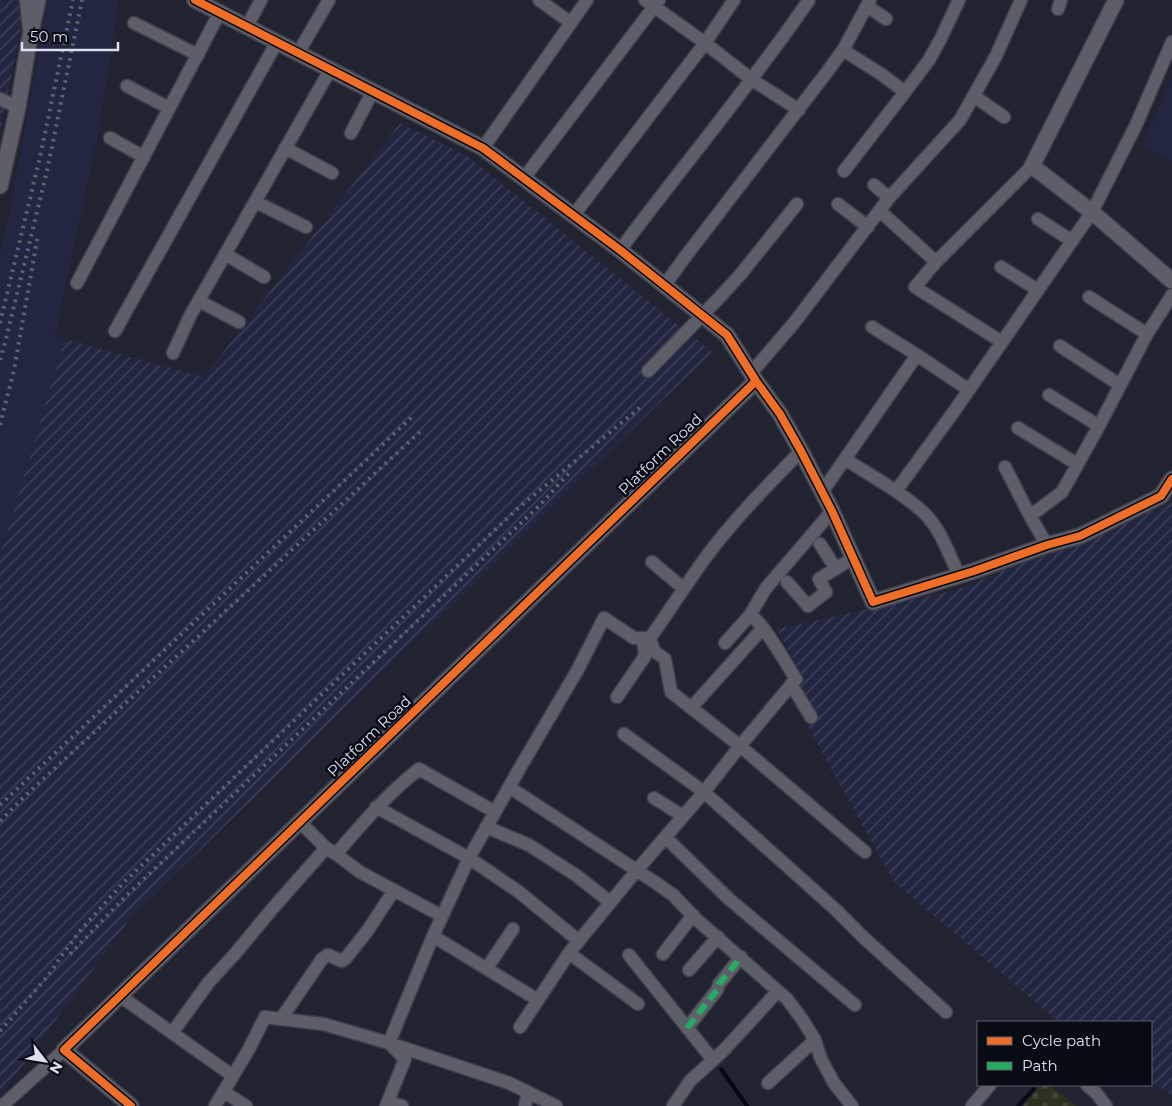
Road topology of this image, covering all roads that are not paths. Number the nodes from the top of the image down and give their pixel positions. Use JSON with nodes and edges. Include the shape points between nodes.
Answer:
{"nodes":[{"id":1,"x":26,"y":0,"type":"edge"},
{"id":2,"x":38,"y":0,"type":"edge"},
{"id":3,"x":195,"y":0,"type":"edge"},
{"id":4,"x":261,"y":0,"type":"edge"},
{"id":5,"x":329,"y":0,"type":"edge"},
{"id":6,"x":539,"y":0,"type":"edge"},
{"id":7,"x":587,"y":0,"type":"edge"},
{"id":8,"x":734,"y":0,"type":"edge"},
{"id":9,"x":809,"y":0,"type":"edge"},
{"id":10,"x":959,"y":0,"type":"edge"},
{"id":11,"x":1021,"y":0,"type":"edge"},
{"id":12,"x":1116,"y":0,"type":"edge"},
{"id":13,"x":653,"y":2,"type":"edge"},
{"id":14,"x":868,"y":3,"type":"edge"},
{"id":15,"x":220,"y":12,"type":"junction"},
{"id":16,"x":886,"y":19,"type":"dead end"},
{"id":17,"x":134,"y":23,"type":"dead end"},
{"id":18,"x":571,"y":23,"type":"junction"},
{"id":19,"x":247,"y":26,"type":"junction"},
{"id":20,"x":29,"y":41,"type":"junction"},
{"id":21,"x":277,"y":42,"type":"junction"},
{"id":22,"x":1172,"y":42,"type":"edge"},
{"id":23,"x":705,"y":43,"type":"junction"},
{"id":24,"x":843,"y":50,"type":"junction"},
{"id":25,"x":298,"y":53,"type":"junction"},
{"id":26,"x":198,"y":55,"type":"junction"},
{"id":27,"x":330,"y":70,"type":"junction"},
{"id":28,"x":751,"y":79,"type":"junction"},
{"id":29,"x":127,"y":86,"type":"dead end"},
{"id":30,"x":373,"y":91,"type":"junction"},
{"id":31,"x":905,"y":92,"type":"junction"},
{"id":32,"x":974,"y":96,"type":"junction"},
{"id":33,"x":0,"y":99,"type":"edge"},
{"id":34,"x":18,"y":106,"type":"junction"},
{"id":35,"x":169,"y":108,"type":"junction"},
{"id":36,"x":798,"y":110,"type":"junction"},
{"id":37,"x":1004,"y":117,"type":"dead end"},
{"id":38,"x":351,"y":133,"type":"dead end"},
{"id":39,"x":110,"y":138,"type":"dead end"},
{"id":40,"x":285,"y":148,"type":"junction"},
{"id":41,"x":483,"y":148,"type":"junction"},
{"id":42,"x":144,"y":157,"type":"junction"},
{"id":43,"x":1032,"y":166,"type":"junction"},
{"id":44,"x":844,"y":171,"type":"dead end"},
{"id":45,"x":332,"y":173,"type":"dead end"},
{"id":46,"x":524,"y":178,"type":"junction"},
{"id":47,"x":874,"y":185,"type":"dead end"},
{"id":48,"x":0,"y":186,"type":"edge"},
{"id":49,"x":889,"y":198,"type":"junction"},
{"id":50,"x":256,"y":202,"type":"junction"},
{"id":51,"x":798,"y":204,"type":"dead end"},
{"id":52,"x":838,"y":204,"type":"dead end"},
{"id":53,"x":880,"y":211,"type":"junction"},
{"id":54,"x":1092,"y":212,"type":"junction"},
{"id":55,"x":573,"y":216,"type":"junction"},
{"id":56,"x":1038,"y":219,"type":"dead end"},
{"id":57,"x":306,"y":227,"type":"dead end"},
{"id":58,"x":868,"y":227,"type":"junction"},
{"id":59,"x":1072,"y":241,"type":"junction"},
{"id":60,"x":620,"y":250,"type":"junction"},
{"id":61,"x":225,"y":254,"type":"junction"},
{"id":62,"x":936,"y":262,"type":"junction"},
{"id":63,"x":1001,"y":267,"type":"dead end"},
{"id":64,"x":264,"y":277,"type":"dead end"},
{"id":65,"x":1172,"y":281,"type":"edge"},
{"id":66,"x":76,"y":283,"type":"dead end"},
{"id":67,"x":664,"y":286,"type":"junction"},
{"id":68,"x":1038,"y":290,"type":"junction"},
{"id":69,"x":1172,"y":295,"type":"edge"},
{"id":70,"x":1089,"y":297,"type":"dead end"},
{"id":71,"x":199,"y":301,"type":"junction"},
{"id":72,"x":702,"y":316,"type":"junction"},
{"id":73,"x":238,"y":322,"type":"dead end"},
{"id":74,"x":872,"y":326,"type":"dead end"},
{"id":75,"x":115,"y":331,"type":"dead end"},
{"id":76,"x":1147,"y":334,"type":"junction"},
{"id":77,"x":1002,"y":342,"type":"junction"},
{"id":78,"x":1060,"y":346,"type":"dead end"},
{"id":79,"x":173,"y":353,"type":"dead end"},
{"id":80,"x":917,"y":355,"type":"junction"},
{"id":81,"x":648,"y":371,"type":"dead end"},
{"id":82,"x":754,"y":377,"type":"junction"},
{"id":83,"x":1120,"y":385,"type":"junction"},
{"id":84,"x":969,"y":390,"type":"junction"},
{"id":85,"x":1049,"y":395,"type":"dead end"},
{"id":86,"x":1099,"y":426,"type":"junction"},
{"id":87,"x":1018,"y":428,"type":"dead end"},
{"id":88,"x":801,"y":451,"type":"junction"},
{"id":89,"x":844,"y":459,"type":"junction"},
{"id":90,"x":1077,"y":464,"type":"junction"},
{"id":91,"x":1005,"y":467,"type":"dead end"},
{"id":92,"x":1172,"y":479,"type":"edge"},
{"id":93,"x":896,"y":491,"type":"junction"},
{"id":94,"x":822,"y":492,"type":"junction"},
{"id":95,"x":832,"y":511,"type":"junction"},
{"id":96,"x":1030,"y":516,"type":"junction"},
{"id":97,"x":820,"y":544,"type":"dead end"},
{"id":98,"x":1047,"y":545,"type":"junction"},
{"id":99,"x":854,"y":558,"type":"junction"},
{"id":100,"x":652,"y":562,"type":"dead end"},
{"id":101,"x":836,"y":569,"type":"junction"},
{"id":102,"x":959,"y":575,"type":"junction"},
{"id":103,"x":788,"y":582,"type":"dead end"},
{"id":104,"x":684,"y":588,"type":"junction"},
{"id":105,"x":750,"y":615,"type":"junction"},
{"id":106,"x":763,"y":628,"type":"junction"},
{"id":107,"x":647,"y":638,"type":"junction"},
{"id":108,"x":725,"y":643,"type":"dead end"},
{"id":109,"x":792,"y":684,"type":"junction"},
{"id":110,"x":618,"y":697,"type":"dead end"},
{"id":111,"x":691,"y":708,"type":"junction"},
{"id":112,"x":811,"y":717,"type":"dead end"},
{"id":113,"x":624,"y":734,"type":"dead end"},
{"id":114,"x":740,"y":746,"type":"junction"},
{"id":115,"x":509,"y":787,"type":"junction"},
{"id":116,"x":704,"y":792,"type":"junction"},
{"id":117,"x":654,"y":798,"type":"dead end"},
{"id":118,"x":376,"y":807,"type":"junction"},
{"id":119,"x":495,"y":812,"type":"junction"},
{"id":120,"x":683,"y":816,"type":"junction"},
{"id":121,"x":300,"y":822,"type":"junction"},
{"id":122,"x":486,"y":827,"type":"junction"},
{"id":123,"x":665,"y":837,"type":"junction"},
{"id":124,"x":331,"y":851,"type":"junction"},
{"id":125,"x":865,"y":852,"type":"dead end"},
{"id":126,"x":469,"y":858,"type":"junction"},
{"id":127,"x":636,"y":870,"type":"junction"},
{"id":128,"x":394,"y":890,"type":"junction"},
{"id":129,"x":610,"y":902,"type":"junction"},
{"id":130,"x":693,"y":915,"type":"junction"},
{"id":131,"x":442,"y":916,"type":"junction"},
{"id":132,"x":513,"y":929,"type":"dead end"},
{"id":133,"x":433,"y":936,"type":"junction"},
{"id":134,"x":718,"y":937,"type":"junction"},
{"id":135,"x":580,"y":941,"type":"junction"},
{"id":136,"x":569,"y":953,"type":"junction"},
{"id":137,"x":663,"y":954,"type":"dead end"},
{"id":138,"x":629,"y":956,"type":"dead end"},
{"id":139,"x":741,"y":957,"type":"junction"},
{"id":140,"x":488,"y":968,"type":"junction"},
{"id":141,"x":689,"y":970,"type":"dead end"},
{"id":142,"x":778,"y":991,"type":"junction"},
{"id":143,"x":120,"y":996,"type":"junction"},
{"id":144,"x":538,"y":1000,"type":"junction"},
{"id":145,"x":638,"y":1004,"type":"dead end"},
{"id":146,"x":855,"y":1005,"type":"dead end"},
{"id":147,"x":946,"y":1012,"type":"dead end"},
{"id":148,"x":281,"y":1018,"type":"junction"},
{"id":149,"x":520,"y":1028,"type":"dead end"},
{"id":150,"x":687,"y":1028,"type":"junction"},
{"id":151,"x":172,"y":1033,"type":"junction"},
{"id":152,"x":815,"y":1040,"type":"junction"},
{"id":153,"x":389,"y":1043,"type":"junction"},
{"id":154,"x":64,"y":1050,"type":"junction"},
{"id":155,"x":713,"y":1060,"type":"junction"},
{"id":156,"x":233,"y":1076,"type":"junction"},
{"id":157,"x":768,"y":1083,"type":"dead end"},
{"id":158,"x":989,"y":1086,"type":"edge"},
{"id":159,"x":1089,"y":1086,"type":"edge"},
{"id":160,"x":224,"y":1092,"type":"junction"},
{"id":161,"x":528,"y":1092,"type":"junction"},
{"id":162,"x":387,"y":1104,"type":"edge"},
{"id":163,"x":2,"y":1106,"type":"edge"},
{"id":164,"x":131,"y":1106,"type":"edge"},
{"id":165,"x":215,"y":1106,"type":"edge"},
{"id":166,"x":246,"y":1106,"type":"edge"},
{"id":167,"x":402,"y":1106,"type":"edge"},
{"id":168,"x":525,"y":1106,"type":"edge"},
{"id":169,"x":556,"y":1106,"type":"edge"},
{"id":170,"x":673,"y":1106,"type":"edge"},
{"id":171,"x":852,"y":1106,"type":"edge"},
{"id":172,"x":972,"y":1106,"type":"edge"},
{"id":173,"x":1106,"y":1106,"type":"edge"}],
"edges":[{"from":1,"to":20,"type":"street"},
{"from":2,"to":20,"type":"street"},
{"from":3,"to":15,"type":"street"},
{"from":4,"to":19,"type":"street"},
{"from":5,"to":25,"type":"street"},
{"from":6,"to":18,"type":"street"},
{"from":7,"to":18,"type":"street"},
{"from":8,"to":23,"type":"street"},
{"from":9,"to":28,"type":"street"},
{"from":10,"to":31,"type":"street","via":[[929,60]]},
{"from":11,"to":32,"type":"street"},
{"from":12,"to":43,"type":"street"},
{"from":13,"to":23,"type":"street"},
{"from":13,"to":46,"type":"street"},
{"from":14,"to":16,"type":"street"},
{"from":14,"to":24,"type":"street"},
{"from":15,"to":19,"type":"street"},
{"from":15,"to":26,"type":"street"},
{"from":17,"to":26,"type":"street"},
{"from":18,"to":41,"type":"street"},
{"from":19,"to":21,"type":"street"},
{"from":20,"to":34,"type":"street"},
{"from":21,"to":25,"type":"street"},
{"from":21,"to":75,"type":"street"},
{"from":22,"to":54,"type":"street","via":[[1136,125]]},
{"from":23,"to":28,"type":"street"},
{"from":23,"to":55,"type":"street"},
{"from":24,"to":31,"type":"street"},
{"from":24,"to":36,"type":"street"},
{"from":25,"to":27,"type":"street"},
{"from":26,"to":35,"type":"street"},
{"from":27,"to":30,"type":"street"},
{"from":27,"to":40,"type":"street"},
{"from":28,"to":36,"type":"street"},
{"from":28,"to":60,"type":"street"},
{"from":29,"to":35,"type":"street"},
{"from":30,"to":38,"type":"street"},
{"from":30,"to":41,"type":"street"},
{"from":31,"to":44,"type":"street"},
{"from":32,"to":37,"type":"street"},
{"from":32,"to":49,"type":"street","via":[[960,120]]},
{"from":33,"to":34,"type":"street"},
{"from":34,"to":48,"type":"street"},
{"from":35,"to":42,"type":"street"},
{"from":36,"to":67,"type":"street"},
{"from":39,"to":42,"type":"street"},
{"from":40,"to":45,"type":"street"},
{"from":40,"to":50,"type":"street"},
{"from":41,"to":46,"type":"street"},
{"from":42,"to":66,"type":"street"},
{"from":43,"to":54,"type":"street"},
{"from":43,"to":62,"type":"street"},
{"from":46,"to":55,"type":"street"},
{"from":47,"to":49,"type":"street"},
{"from":49,"to":53,"type":"street"},
{"from":50,"to":57,"type":"street"},
{"from":50,"to":61,"type":"street"},
{"from":51,"to":72,"type":"street"},
{"from":52,"to":58,"type":"street"},
{"from":53,"to":58,"type":"street"},
{"from":53,"to":62,"type":"street"},
{"from":54,"to":59,"type":"street"},
{"from":54,"to":65,"type":"street"},
{"from":55,"to":60,"type":"street"},
{"from":56,"to":59,"type":"street"},
{"from":58,"to":82,"type":"street"},
{"from":59,"to":68,"type":"street"},
{"from":60,"to":67,"type":"street"},
{"from":61,"to":64,"type":"street"},
{"from":61,"to":71,"type":"street"},
{"from":62,"to":77,"type":"street","via":[[915,287]]},
{"from":63,"to":68,"type":"street"},
{"from":67,"to":72,"type":"street"},
{"from":68,"to":77,"type":"street"},
{"from":69,"to":76,"type":"street"},
{"from":70,"to":76,"type":"street"},
{"from":71,"to":73,"type":"street"},
{"from":71,"to":79,"type":"street"},
{"from":72,"to":81,"type":"street"},
{"from":72,"to":82,"type":"street","via":[[727,335]]},
{"from":74,"to":80,"type":"street"},
{"from":76,"to":83,"type":"street"},
{"from":77,"to":84,"type":"street"},
{"from":78,"to":83,"type":"street"},
{"from":80,"to":84,"type":"street"},
{"from":80,"to":89,"type":"street"},
{"from":82,"to":88,"type":"street"},
{"from":82,"to":121,"type":"street","name":"Platform Road"},
{"from":83,"to":86,"type":"street"},
{"from":84,"to":93,"type":"street"},
{"from":85,"to":86,"type":"street"},
{"from":86,"to":90,"type":"street"},
{"from":87,"to":90,"type":"street"},
{"from":88,"to":94,"type":"street"},
{"from":88,"to":104,"type":"street","via":[[753,500]]},
{"from":89,"to":93,"type":"street"},
{"from":89,"to":94,"type":"street"},
{"from":90,"to":96,"type":"street","via":[[1062,492]]},
{"from":91,"to":96,"type":"street"},
{"from":92,"to":98,"type":"street","via":[[1161,496],[1080,536]]},
{"from":93,"to":102,"type":"street","via":[[925,515],[939,534]]},
{"from":94,"to":95,"type":"street"},
{"from":95,"to":99,"type":"street"},
{"from":95,"to":105,"type":"street","via":[[766,588]]},
{"from":96,"to":98,"type":"street"},
{"from":97,"to":101,"type":"street"},
{"from":98,"to":102,"type":"street"},
{"from":99,"to":101,"type":"street"},
{"from":99,"to":102,"type":"street","via":[[873,602]]},
{"from":100,"to":104,"type":"street"},
{"from":101,"to":103,"type":"street","via":[[819,580],[826,592],[808,606]]},
{"from":104,"to":107,"type":"street"},
{"from":105,"to":106,"type":"street"},
{"from":105,"to":108,"type":"street"},
{"from":106,"to":109,"type":"street","via":[[796,679]]},
{"from":106,"to":111,"type":"street"},
{"from":107,"to":110,"type":"street","via":[[645,656]]},
{"from":107,"to":111,"type":"street","via":[[654,651],[665,659],[671,692]]},
{"from":107,"to":115,"type":"street","via":[[634,638],[604,618]]},
{"from":109,"to":112,"type":"street"},
{"from":109,"to":114,"type":"street"},
{"from":111,"to":114,"type":"street"},
{"from":113,"to":116,"type":"street"},
{"from":114,"to":116,"type":"street"},
{"from":114,"to":125,"type":"street"},
{"from":115,"to":119,"type":"street"},
{"from":115,"to":127,"type":"street"},
{"from":116,"to":120,"type":"street"},
{"from":116,"to":147,"type":"street"},
{"from":117,"to":120,"type":"street"},
{"from":118,"to":119,"type":"street","via":[[419,769]]},
{"from":118,"to":124,"type":"street"},
{"from":118,"to":126,"type":"street"},
{"from":119,"to":122,"type":"street"},
{"from":120,"to":123,"type":"street"},
{"from":121,"to":124,"type":"street"},
{"from":121,"to":143,"type":"street","name":"Platform Road"},
{"from":122,"to":126,"type":"street"},
{"from":122,"to":129,"type":"street","via":[[529,845]]},
{"from":123,"to":127,"type":"street"},
{"from":123,"to":146,"type":"street","via":[[729,899]]},
{"from":124,"to":128,"type":"street","via":[[360,872]]},
{"from":124,"to":151,"type":"street","via":[[273,908],[209,982]]},
{"from":126,"to":131,"type":"street"},
{"from":126,"to":135,"type":"street","via":[[519,892]]},
{"from":127,"to":129,"type":"street"},
{"from":127,"to":130,"type":"street","via":[[673,895]]},
{"from":128,"to":131,"type":"street"},
{"from":128,"to":148,"type":"street","via":[[346,958],[342,961],[328,955],[322,959]]},
{"from":129,"to":135,"type":"street"},
{"from":130,"to":134,"type":"street"},
{"from":130,"to":137,"type":"street"},
{"from":131,"to":133,"type":"street"},
{"from":132,"to":140,"type":"street"},
{"from":133,"to":140,"type":"street"},
{"from":133,"to":153,"type":"street"},
{"from":134,"to":139,"type":"street"},
{"from":134,"to":141,"type":"street"},
{"from":135,"to":136,"type":"street"},
{"from":136,"to":144,"type":"street"},
{"from":136,"to":145,"type":"street"},
{"from":138,"to":150,"type":"street"},
{"from":139,"to":142,"type":"street"},
{"from":139,"to":150,"type":"street"},
{"from":140,"to":144,"type":"street"},
{"from":142,"to":152,"type":"street"},
{"from":142,"to":155,"type":"street"},
{"from":143,"to":151,"type":"street"},
{"from":143,"to":154,"type":"street","name":"Platform Road"},
{"from":144,"to":149,"type":"street"},
{"from":148,"to":153,"type":"street","via":[[323,1024]]},
{"from":148,"to":156,"type":"street","via":[[265,1016]]},
{"from":150,"to":155,"type":"street"},
{"from":151,"to":156,"type":"street"},
{"from":152,"to":157,"type":"street"},
{"from":152,"to":171,"type":"street","via":[[834,1083]]},
{"from":153,"to":161,"type":"street"},
{"from":153,"to":162,"type":"street","via":[[404,1059]]},
{"from":154,"to":163,"type":"street"},
{"from":154,"to":164,"type":"street"},
{"from":155,"to":170,"type":"street","via":[[690,1081]]},
{"from":156,"to":160,"type":"street"},
{"from":158,"to":172,"type":"street"},
{"from":159,"to":173,"type":"street"},
{"from":160,"to":165,"type":"street"},
{"from":160,"to":166,"type":"street"},
{"from":161,"to":168,"type":"street"},
{"from":161,"to":169,"type":"street"},
{"from":162,"to":167,"type":"street"}]}
